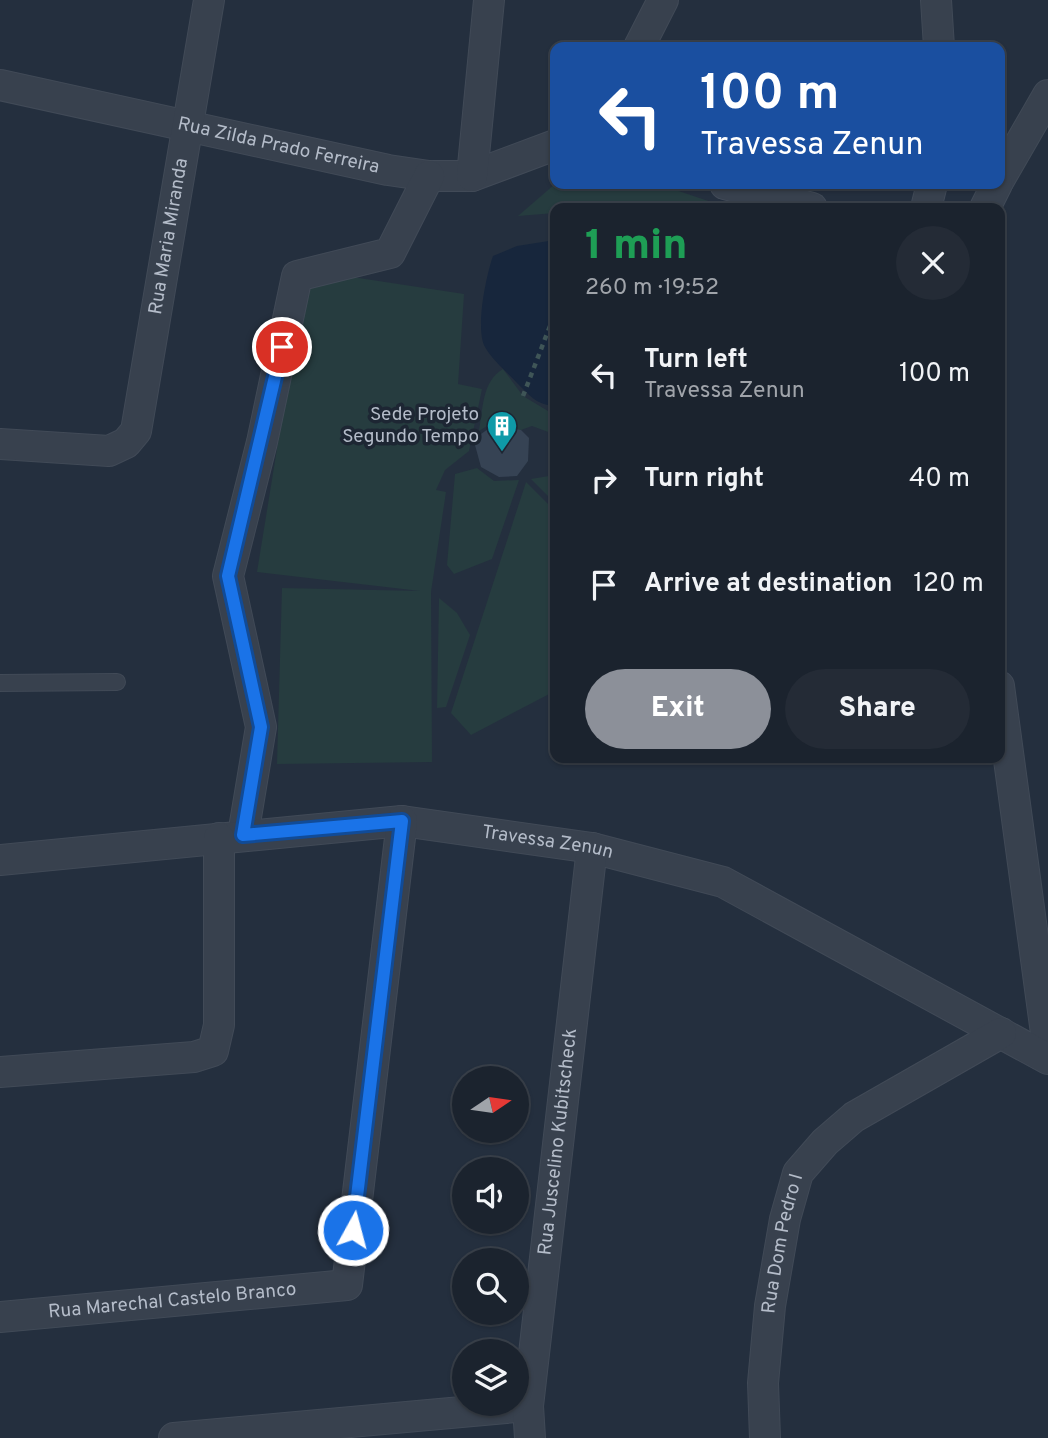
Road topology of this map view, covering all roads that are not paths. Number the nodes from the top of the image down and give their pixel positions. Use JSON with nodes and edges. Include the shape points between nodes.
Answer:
{"nodes":[{"id":1,"x":209,"y":0,"type":"edge"},
{"id":2,"x":489,"y":0,"type":"edge"},
{"id":3,"x":663,"y":0,"type":"edge"},
{"id":4,"x":936,"y":0,"type":"edge"},
{"id":5,"x":642,"y":42,"type":"edge"},
{"id":6,"x":939,"y":42,"type":"edge"},
{"id":7,"x":0,"y":85,"type":"edge"},
{"id":8,"x":1048,"y":95,"type":"edge"},
{"id":9,"x":186,"y":125,"type":"junction"},
{"id":10,"x":550,"y":147,"type":"edge"},
{"id":11,"x":1005,"y":170,"type":"edge"},
{"id":12,"x":429,"y":176,"type":"junction"},
{"id":13,"x":472,"y":176,"type":"junction"},
{"id":14,"x":743,"y":189,"type":"edge"},
{"id":15,"x":794,"y":203,"type":"edge"},
{"id":16,"x":0,"y":444,"type":"edge"},
{"id":17,"x":117,"y":682,"type":"dead end"},
{"id":18,"x":0,"y":683,"type":"edge"},
{"id":19,"x":1005,"y":730,"type":"edge"},
{"id":20,"x":402,"y":821,"type":"junction"},
{"id":21,"x":231,"y":837,"type":"junction"},
{"id":22,"x":592,"y":848,"type":"junction"},
{"id":23,"x":0,"y":860,"type":"edge"},
{"id":24,"x":1001,"y":1033,"type":"junction"},
{"id":25,"x":1048,"y":1048,"type":"edge"},
{"id":26,"x":1048,"y":1059,"type":"edge"},
{"id":27,"x":0,"y":1072,"type":"edge"},
{"id":28,"x":0,"y":1317,"type":"edge"},
{"id":29,"x":529,"y":1397,"type":"edge"},
{"id":30,"x":452,"y":1413,"type":"edge"},
{"id":31,"x":529,"y":1416,"type":"edge"},
{"id":32,"x":174,"y":1438,"type":"edge"},
{"id":33,"x":530,"y":1438,"type":"edge"},
{"id":34,"x":765,"y":1438,"type":"edge"}],
"edges":[{"from":1,"to":9,"type":"street","name":"Rua Maria Miranda"},
{"from":2,"to":13,"type":"street"},
{"from":3,"to":5,"type":"street"},
{"from":4,"to":6,"type":"street"},
{"from":7,"to":9,"type":"street","name":"Rua Zilda Prado Ferreira"},
{"from":8,"to":11,"type":"street"},
{"from":9,"to":12,"type":"street","name":"Rua Zilda Prado Ferreira"},
{"from":9,"to":16,"type":"street","name":"Rua Maria Miranda","via":[[136,431],[126,443],[109,451]]},
{"from":10,"to":13,"type":"street","name":"Rua Zilda Prado Ferreira"},
{"from":12,"to":13,"type":"street","name":"Rua Zilda Prado Ferreira"},
{"from":12,"to":21,"type":"street","via":[[390,253],[297,276],[228,576],[261,727]]},
{"from":14,"to":15,"type":"street"},
{"from":17,"to":18,"type":"lane"},
{"from":19,"to":25,"type":"street"},
{"from":20,"to":21,"type":"street","name":"Travessa Zenun"},
{"from":20,"to":22,"type":"street","name":"Travessa Zenun"},
{"from":20,"to":28,"type":"street","name":"Rua Marechal Castelo Branco","via":[[346,1285]]},
{"from":21,"to":23,"type":"street","name":"Travessa Zenun"},
{"from":21,"to":27,"type":"street","via":[[219,1024],[213,1051],[194,1057]]},
{"from":22,"to":24,"type":"street","name":"Travessa Zenun","via":[[723,882]]},
{"from":22,"to":29,"type":"street","name":"Rua Juscelino Kubitscheck"},
{"from":24,"to":26,"type":"street","name":"Travessa Zenun"},
{"from":24,"to":34,"type":"street","name":"Rua Dom Pedro I","via":[[854,1116],[799,1173],[785,1219],[771,1306],[763,1383]]},
{"from":30,"to":32,"type":"street"},
{"from":31,"to":33,"type":"street","name":"Rua Juscelino Kubitscheck"}]}
